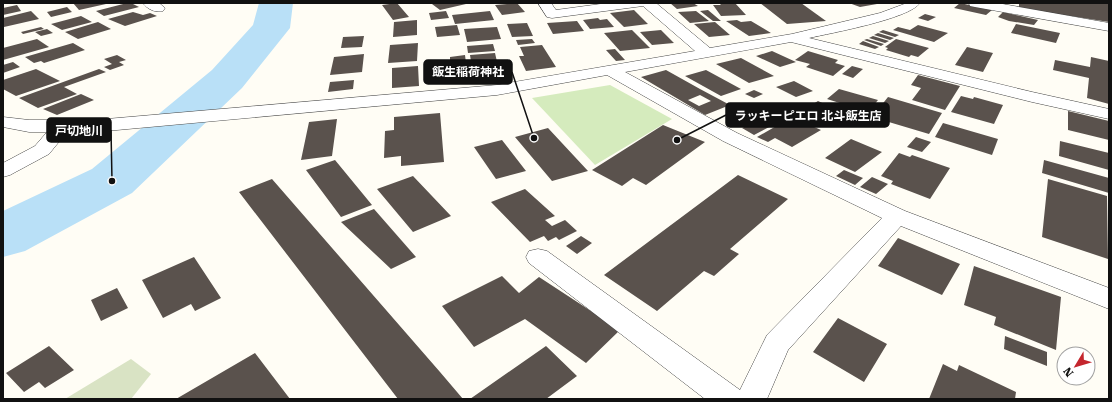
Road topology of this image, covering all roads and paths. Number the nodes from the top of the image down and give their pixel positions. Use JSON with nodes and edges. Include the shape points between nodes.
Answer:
{"nodes":[{"id":1,"x":544,"y":3,"type":"edge"},
{"id":2,"x":640,"y":3,"type":"edge"},
{"id":3,"x":648,"y":3,"type":"edge"},
{"id":4,"x":914,"y":3,"type":"edge"},
{"id":5,"x":975,"y":3,"type":"edge"},
{"id":6,"x":1109,"y":27,"type":"edge"},
{"id":7,"x":792,"y":38,"type":"junction"},
{"id":8,"x":708,"y":54,"type":"junction"},
{"id":9,"x":611,"y":71,"type":"junction"},
{"id":10,"x":1109,"y":114,"type":"edge"},
{"id":11,"x":3,"y":122,"type":"edge"},
{"id":12,"x":61,"y":127,"type":"junction"},
{"id":13,"x":3,"y":171,"type":"edge"},
{"id":14,"x":897,"y":216,"type":"junction"},
{"id":15,"x":538,"y":257,"type":"dead end"},
{"id":16,"x":1109,"y":299,"type":"edge"},
{"id":17,"x":728,"y":399,"type":"edge"},
{"id":18,"x":751,"y":399,"type":"edge"}],
"edges":[{"from":1,"to":2,"type":"street","via":[[552,14]]},
{"from":3,"to":8,"type":"street"},
{"from":4,"to":7,"type":"street","via":[[884,16]]},
{"from":5,"to":6,"type":"street"},
{"from":7,"to":8,"type":"street"},
{"from":7,"to":10,"type":"street"},
{"from":8,"to":9,"type":"street"},
{"from":9,"to":12,"type":"street","via":[[497,90]]},
{"from":9,"to":14,"type":"street","via":[[730,137]]},
{"from":11,"to":12,"type":"street"},
{"from":12,"to":13,"type":"street","via":[[42,150]]},
{"from":14,"to":16,"type":"street"},
{"from":14,"to":18,"type":"street","via":[[777,343]]},
{"from":15,"to":17,"type":"street"}]}
